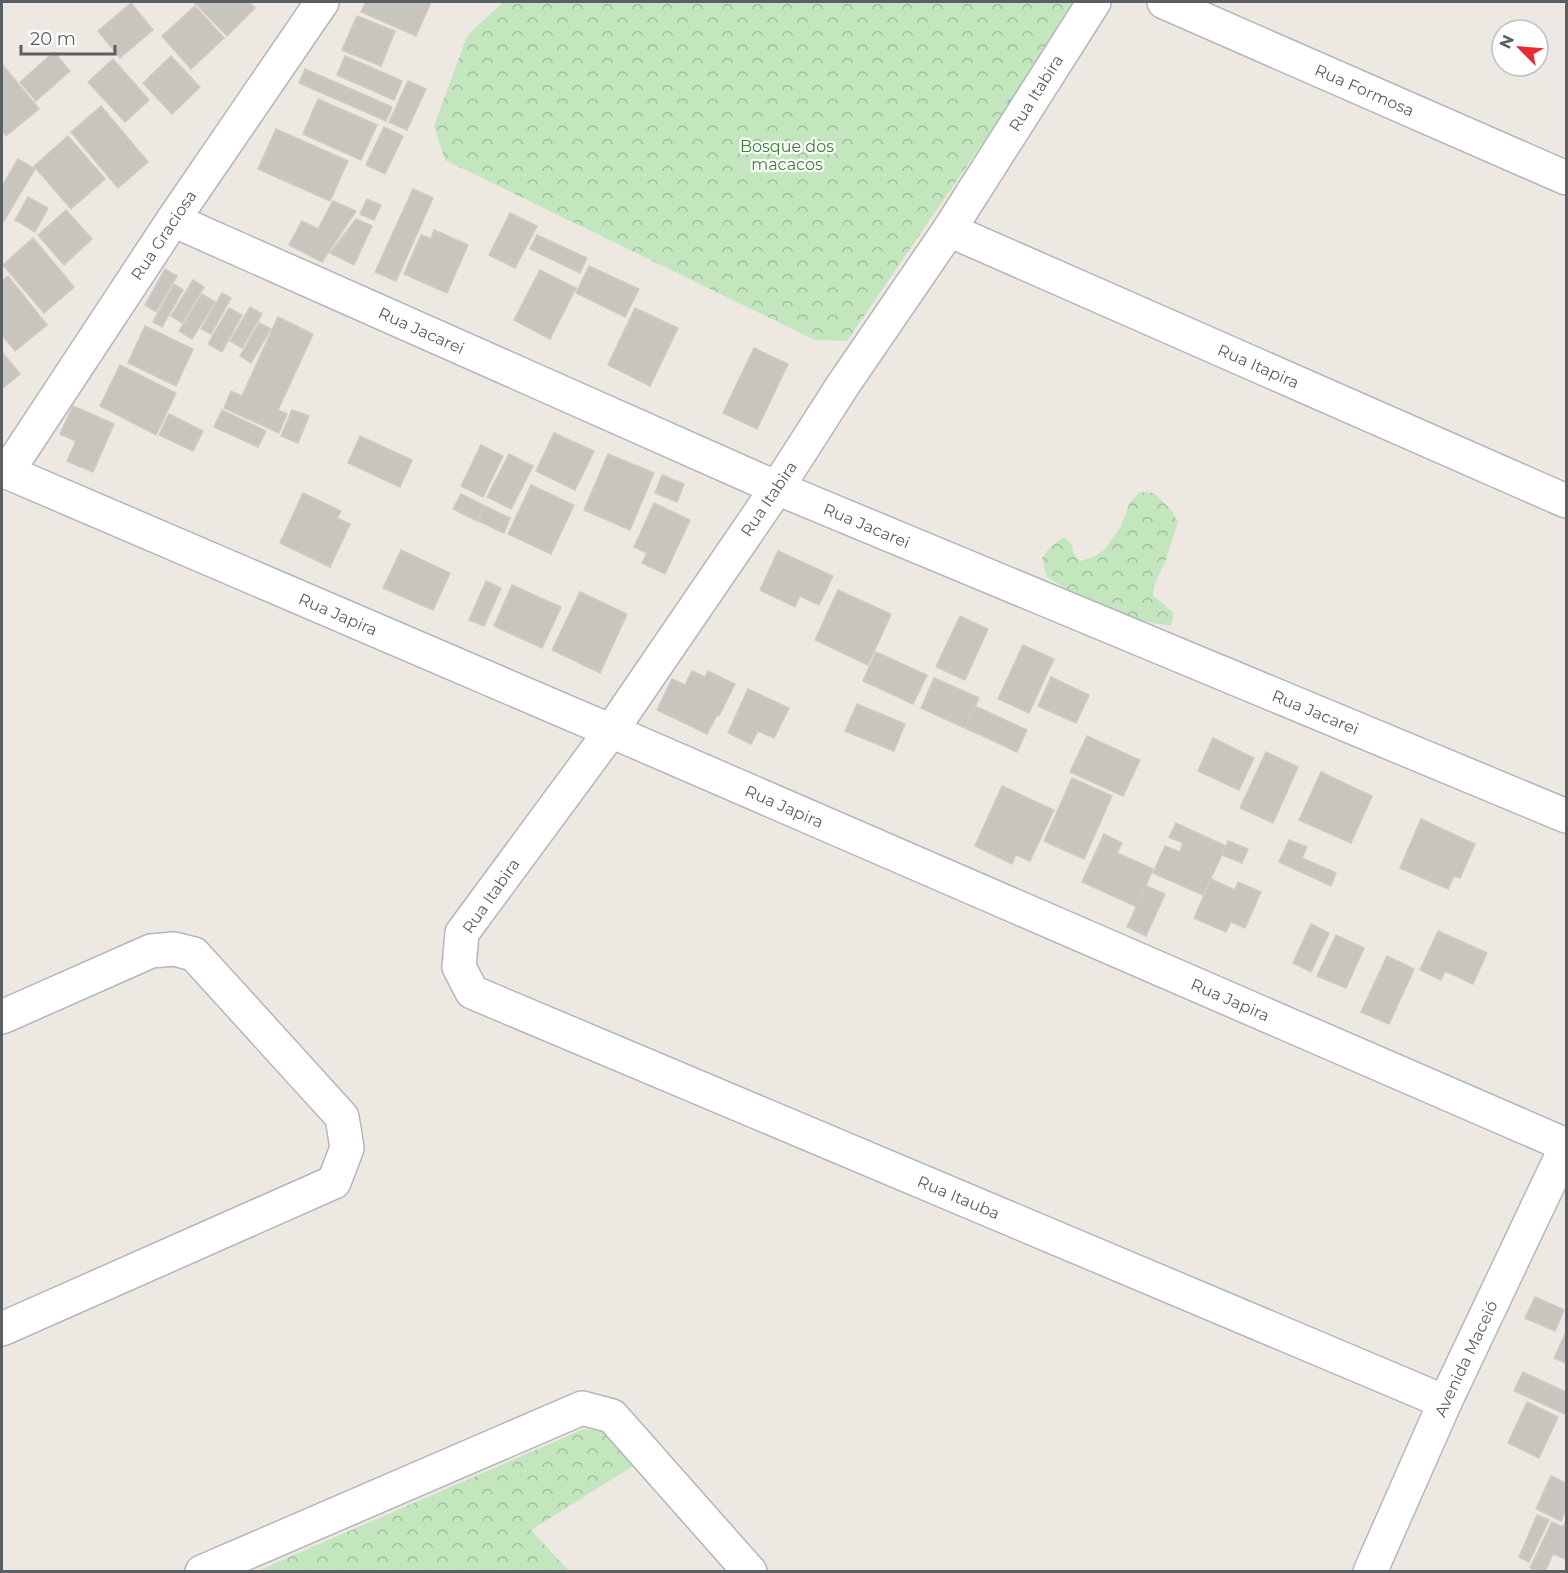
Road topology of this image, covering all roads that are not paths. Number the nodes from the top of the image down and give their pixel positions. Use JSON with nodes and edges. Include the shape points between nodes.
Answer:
{"nodes":[{"id":1,"x":322,"y":2,"type":"edge"},
{"id":2,"x":1094,"y":2,"type":"edge"},
{"id":3,"x":1164,"y":2,"type":"edge"},
{"id":4,"x":1566,"y":178,"type":"edge"},
{"id":5,"x":172,"y":220,"type":"junction"},
{"id":6,"x":949,"y":230,"type":"junction"},
{"id":7,"x":4,"y":469,"type":"edge"},
{"id":8,"x":777,"y":488,"type":"junction"},
{"id":9,"x":1566,"y":501,"type":"edge"},
{"id":10,"x":610,"y":731,"type":"junction"},
{"id":11,"x":1566,"y":816,"type":"edge"},
{"id":12,"x":472,"y":992,"type":"joint"},
{"id":13,"x":2,"y":1017,"type":"edge"},
{"id":14,"x":1566,"y":1146,"type":"edge"},
{"id":15,"x":2,"y":1329,"type":"edge"},
{"id":16,"x":1444,"y":1402,"type":"junction"},
{"id":17,"x":202,"y":1572,"type":"edge"},
{"id":18,"x":750,"y":1572,"type":"edge"},
{"id":19,"x":1370,"y":1572,"type":"edge"}],
"edges":[{"from":1,"to":5,"type":"street","name":"Rua Graciosa"},
{"from":2,"to":6,"type":"street","name":"Rua Itabira"},
{"from":3,"to":4,"type":"street","name":"Rua Formosa"},
{"from":5,"to":7,"type":"street","name":"Rua Graciosa"},
{"from":5,"to":8,"type":"street","name":"Rua Jacarei"},
{"from":6,"to":8,"type":"street","name":"Rua Itabira"},
{"from":6,"to":9,"type":"street","name":"Rua Itapira"},
{"from":7,"to":10,"type":"street","name":"Rua Japira"},
{"from":8,"to":10,"type":"street","name":"Rua Itabira"},
{"from":8,"to":11,"type":"street","name":"Rua Jacarei"},
{"from":10,"to":12,"type":"street","name":"Rua Itabira","via":[[462,933],[459,967]]},
{"from":10,"to":14,"type":"street","name":"Rua Japira"},
{"from":12,"to":16,"type":"street","name":"Rua Itauba"},
{"from":13,"to":15,"type":"street","via":[[151,951],[174,949],[194,954],[342,1117],[347,1148],[334,1182]]},
{"from":14,"to":16,"type":"street","name":"Avenida Maceió"},
{"from":16,"to":19,"type":"street","name":"Avenida Maceió"},
{"from":17,"to":18,"type":"street","via":[[582,1408],[612,1416]]}]}
